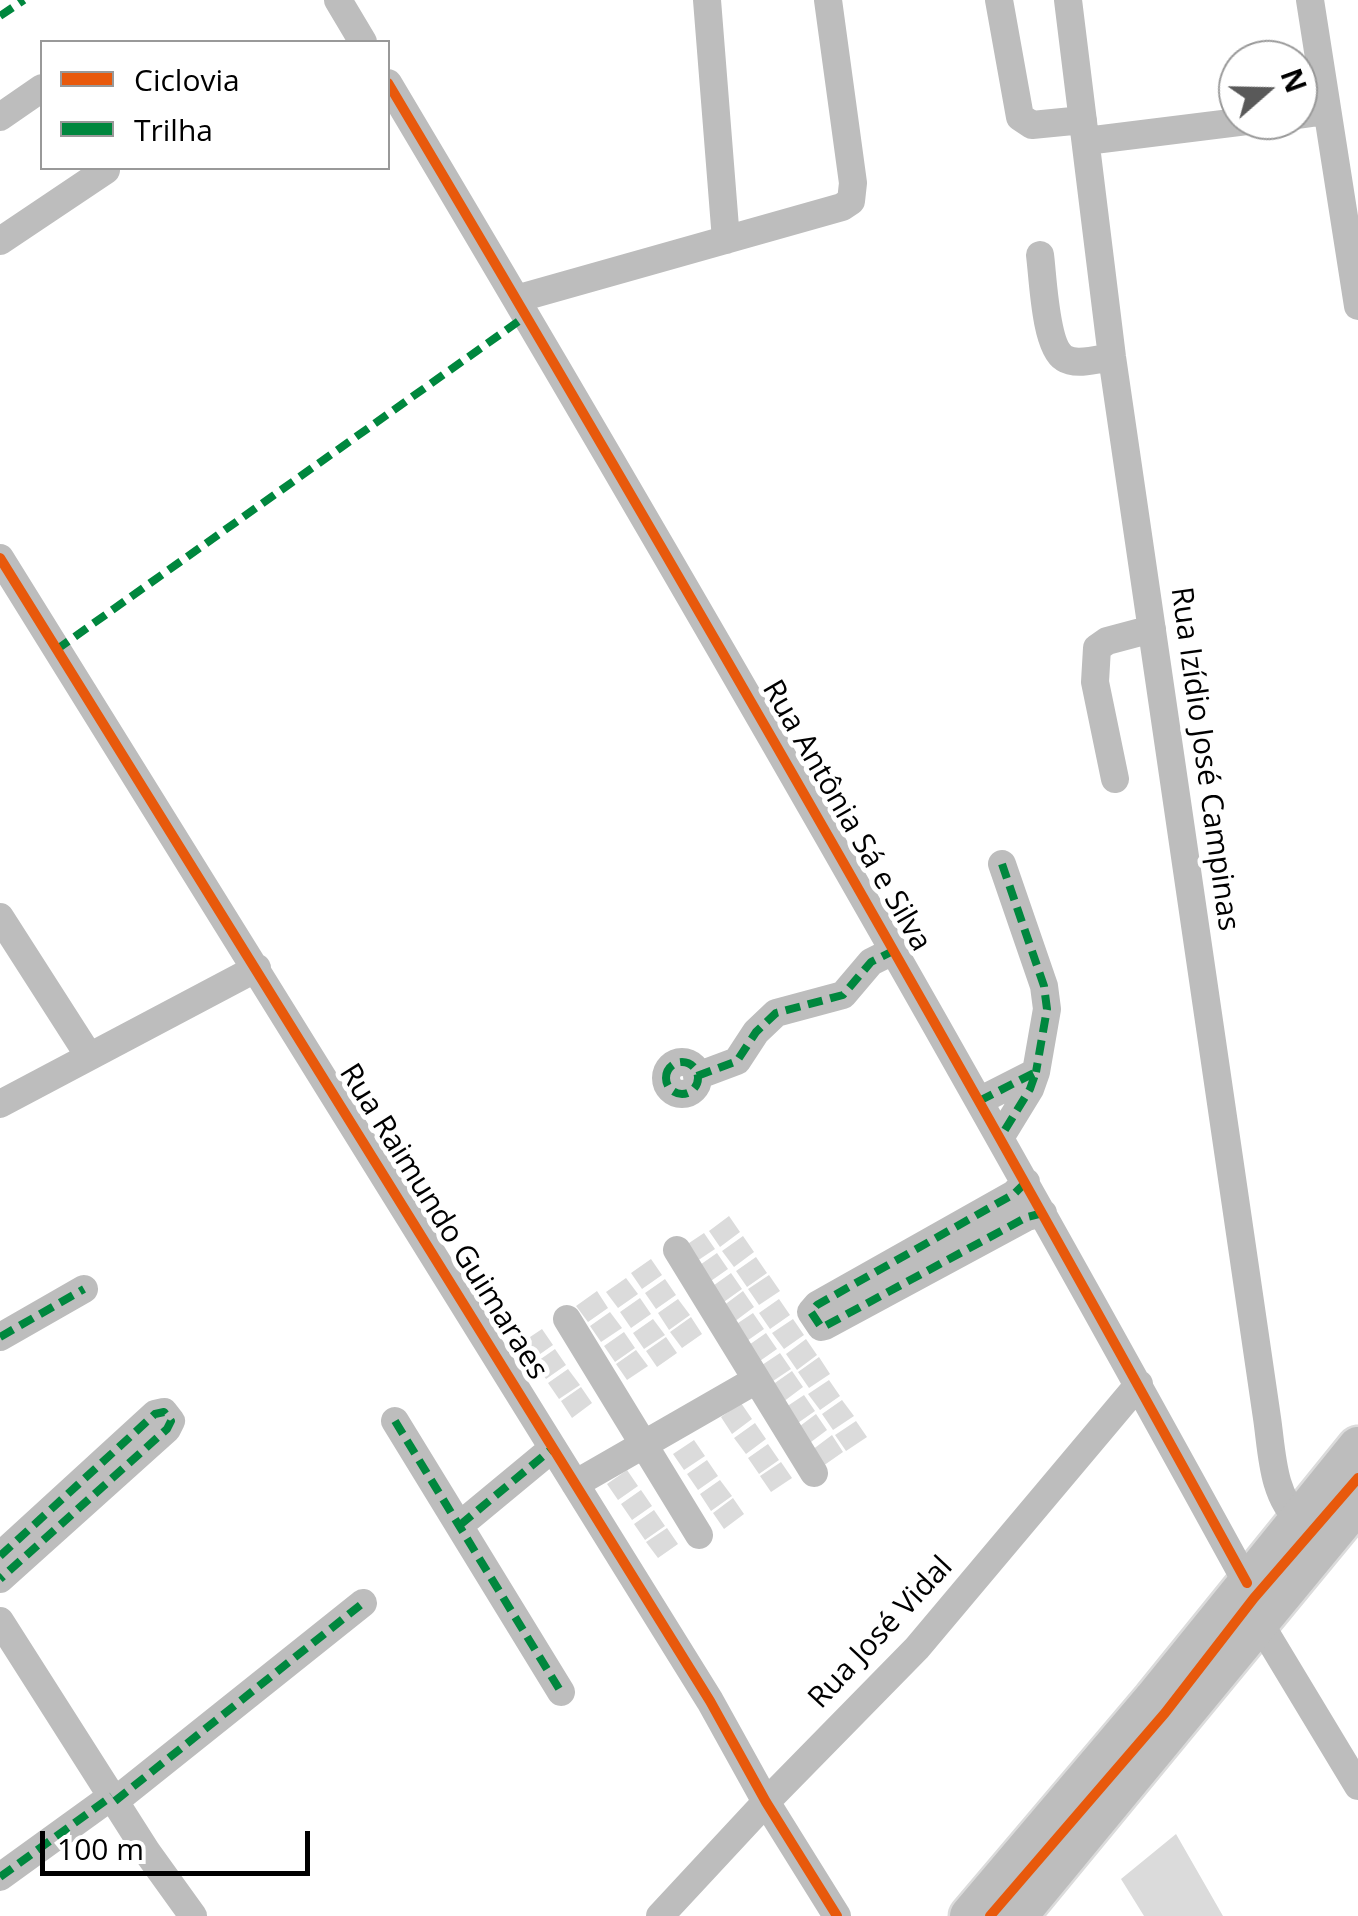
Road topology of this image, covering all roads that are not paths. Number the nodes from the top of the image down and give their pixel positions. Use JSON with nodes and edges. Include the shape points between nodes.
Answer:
{"nodes":[{"id":1,"x":338,"y":0,"type":"edge"},
{"id":2,"x":708,"y":0,"type":"edge"},
{"id":3,"x":828,"y":0,"type":"edge"},
{"id":4,"x":998,"y":0,"type":"edge"},
{"id":5,"x":1068,"y":0,"type":"edge"},
{"id":6,"x":1310,"y":0,"type":"edge"},
{"id":7,"x":362,"y":40,"type":"edge"},
{"id":8,"x":1311,"y":40,"type":"edge"},
{"id":9,"x":390,"y":87,"type":"edge"},
{"id":10,"x":40,"y":89,"type":"edge"},
{"id":11,"x":0,"y":117,"type":"edge"},
{"id":12,"x":1218,"y":122,"type":"edge"},
{"id":13,"x":1085,"y":131,"type":"junction"},
{"id":14,"x":1318,"y":138,"type":"edge"},
{"id":15,"x":106,"y":170,"type":"edge"},
{"id":16,"x":726,"y":240,"type":"junction"},
{"id":17,"x":0,"y":242,"type":"edge"},
{"id":18,"x":1040,"y":255,"type":"dead end"},
{"id":19,"x":516,"y":298,"type":"junction"},
{"id":20,"x":1358,"y":306,"type":"edge"},
{"id":21,"x":1112,"y":357,"type":"junction"},
{"id":22,"x":0,"y":558,"type":"edge"},
{"id":23,"x":1152,"y":629,"type":"junction"},
{"id":24,"x":1115,"y":779,"type":"dead end"},
{"id":25,"x":1002,"y":864,"type":"dead end"},
{"id":26,"x":0,"y":918,"type":"edge"},
{"id":27,"x":895,"y":950,"type":"junction"},
{"id":28,"x":256,"y":968,"type":"junction"},
{"id":29,"x":89,"y":1056,"type":"junction"},
{"id":30,"x":1036,"y":1072,"type":"junction"},
{"id":31,"x":698,"y":1076,"type":"dead end"},
{"id":32,"x":979,"y":1100,"type":"junction"},
{"id":33,"x":0,"y":1104,"type":"edge"},
{"id":34,"x":1000,"y":1138,"type":"junction"},
{"id":35,"x":1026,"y":1182,"type":"junction"},
{"id":36,"x":1043,"y":1213,"type":"junction"},
{"id":37,"x":984,"y":1225,"type":"junction"},
{"id":38,"x":677,"y":1250,"type":"dead end"},
{"id":39,"x":898,"y":1274,"type":"dead end"},
{"id":40,"x":84,"y":1289,"type":"dead end"},
{"id":41,"x":567,"y":1319,"type":"dead end"},
{"id":42,"x":0,"y":1337,"type":"edge"},
{"id":43,"x":756,"y":1380,"type":"junction"},
{"id":44,"x":1139,"y":1384,"type":"junction"},
{"id":45,"x":395,"y":1421,"type":"dead end"},
{"id":46,"x":141,"y":1439,"type":"dead end"},
{"id":47,"x":644,"y":1446,"type":"junction"},
{"id":48,"x":1358,"y":1446,"type":"edge"},
{"id":49,"x":553,"y":1448,"type":"junction"},
{"id":50,"x":814,"y":1474,"type":"dead end"},
{"id":51,"x":575,"y":1484,"type":"junction"},
{"id":52,"x":1358,"y":1502,"type":"edge"},
{"id":53,"x":1300,"y":1520,"type":"junction"},
{"id":54,"x":460,"y":1525,"type":"junction"},
{"id":55,"x":699,"y":1535,"type":"dead end"},
{"id":56,"x":11,"y":1553,"type":"edge"},
{"id":57,"x":0,"y":1579,"type":"edge"},
{"id":58,"x":1246,"y":1583,"type":"junction"},
{"id":59,"x":363,"y":1603,"type":"dead end"},
{"id":60,"x":0,"y":1620,"type":"edge"},
{"id":61,"x":1259,"y":1622,"type":"junction"},
{"id":62,"x":561,"y":1692,"type":"dead end"},
{"id":63,"x":1358,"y":1786,"type":"edge"},
{"id":64,"x":114,"y":1799,"type":"junction"},
{"id":65,"x":766,"y":1802,"type":"junction"},
{"id":66,"x":0,"y":1877,"type":"edge"},
{"id":67,"x":189,"y":1914,"type":"edge"},
{"id":68,"x":660,"y":1916,"type":"edge"},
{"id":69,"x":837,"y":1916,"type":"edge"},
{"id":70,"x":970,"y":1916,"type":"edge"},
{"id":71,"x":1018,"y":1916,"type":"edge"}],
"edges":[{"from":1,"to":7,"type":"street"},
{"from":2,"to":16,"type":"street"},
{"from":3,"to":16,"type":"street","via":[[853,196],[842,207]]},
{"from":4,"to":13,"type":"street","via":[[1020,117],[1032,125]]},
{"from":5,"to":13,"type":"street","name":"Rua Izídio José Campinas"},
{"from":6,"to":8,"type":"street"},
{"from":9,"to":19,"type":"street","name":"Rua Antônia Sá e Silva"},
{"from":10,"to":11,"type":"street"},
{"from":12,"to":13,"type":"street"},
{"from":13,"to":21,"type":"street","name":"Rua Izídio José Campinas"},
{"from":14,"to":20,"type":"street"},
{"from":15,"to":17,"type":"street"},
{"from":16,"to":19,"type":"street"},
{"from":18,"to":21,"type":"street","via":[[1060,354],[1072,361]]},
{"from":19,"to":27,"type":"street","name":"Rua Antônia Sá e Silva"},
{"from":21,"to":23,"type":"street","name":"Rua Izídio José Campinas"},
{"from":22,"to":28,"type":"street","name":"Rua Raimundo Guimaraes"},
{"from":23,"to":24,"type":"street","via":[[1096,648]]},
{"from":23,"to":53,"type":"street","name":"Rua Izídio José Campinas","via":[[1269,1432],[1282,1495]]},
{"from":25,"to":30,"type":"street","via":[[1044,986],[1047,1009]]},
{"from":26,"to":29,"type":"street"},
{"from":27,"to":31,"type":"street","via":[[871,962],[843,994],[776,1013],[737,1061]]},
{"from":27,"to":32,"type":"street","name":"Rua Antônia Sá e Silva"},
{"from":28,"to":29,"type":"street"},
{"from":28,"to":49,"type":"street","name":"Rua Raimundo Guimaraes"},
{"from":29,"to":33,"type":"street"},
{"from":30,"to":32,"type":"street"},
{"from":30,"to":34,"type":"street"},
{"from":32,"to":34,"type":"street","name":"Rua Antônia Sá e Silva"},
{"from":34,"to":35,"type":"street","name":"Rua Antônia Sá e Silva"},
{"from":35,"to":36,"type":"street","name":"Rua Antônia Sá e Silva"},
{"from":35,"to":37,"type":"street"},
{"from":36,"to":37,"type":"street"},
{"from":36,"to":44,"type":"street","name":"Rua Antônia Sá e Silva"},
{"from":37,"to":39,"type":"street"},
{"from":38,"to":43,"type":"street"},
{"from":40,"to":42,"type":"street"},
{"from":41,"to":47,"type":"street"},
{"from":43,"to":47,"type":"street"},
{"from":43,"to":50,"type":"street"},
{"from":44,"to":58,"type":"street","name":"Rua Antônia Sá e Silva"},
{"from":44,"to":65,"type":"street","name":"Rua José Vidal","via":[[917,1648]]},
{"from":45,"to":54,"type":"street"},
{"from":46,"to":56,"type":"street"},
{"from":47,"to":51,"type":"street"},
{"from":47,"to":55,"type":"street"},
{"from":48,"to":53,"type":"highway"},
{"from":49,"to":51,"type":"street","name":"Rua Raimundo Guimaraes"},
{"from":49,"to":54,"type":"street"},
{"from":51,"to":65,"type":"street","name":"Rua Raimundo Guimaraes"},
{"from":52,"to":61,"type":"highway"},
{"from":53,"to":58,"type":"highway"},
{"from":54,"to":62,"type":"street"},
{"from":56,"to":57,"type":"street"},
{"from":58,"to":70,"type":"highway"},
{"from":59,"to":64,"type":"street"},
{"from":60,"to":64,"type":"street"},
{"from":61,"to":63,"type":"street"},
{"from":61,"to":71,"type":"highway"},
{"from":64,"to":66,"type":"street"},
{"from":64,"to":67,"type":"street"},
{"from":65,"to":68,"type":"street","name":"Rua José Vidal"},
{"from":65,"to":69,"type":"street","name":"Rua Raimundo Guimaraes"}]}
